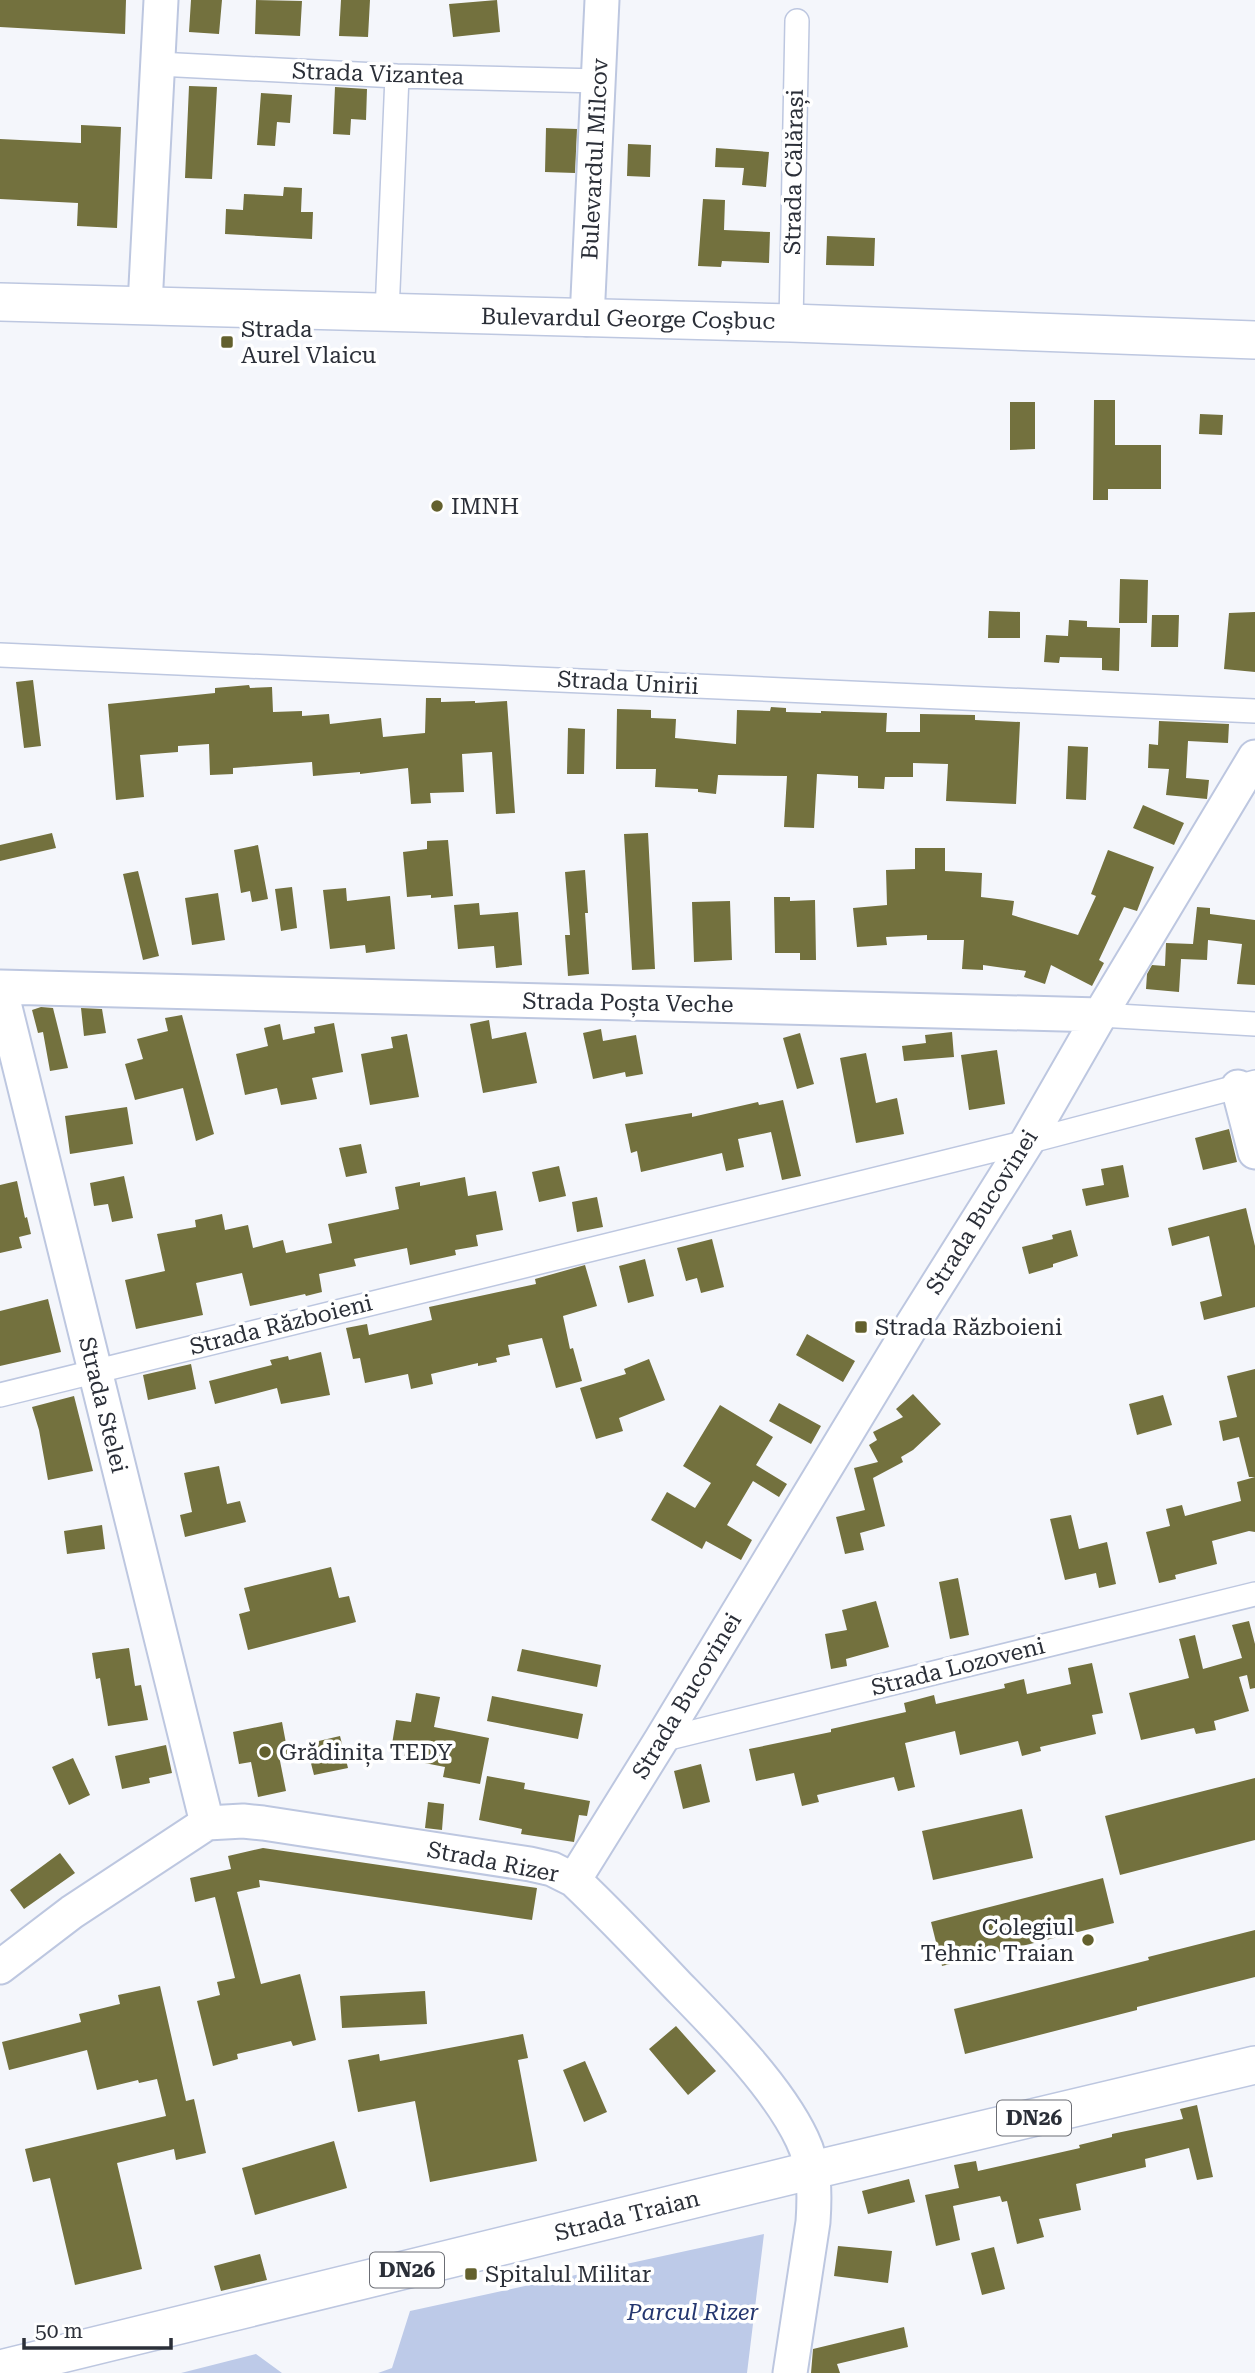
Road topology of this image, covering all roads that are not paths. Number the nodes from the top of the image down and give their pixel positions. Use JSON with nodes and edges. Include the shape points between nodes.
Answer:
{"nodes":[{"id":1,"x":161,"y":0,"type":"edge"},
{"id":2,"x":602,"y":0,"type":"edge"},
{"id":3,"x":797,"y":21,"type":"dead end"},
{"id":4,"x":158,"y":64,"type":"junction"},
{"id":5,"x":397,"y":76,"type":"junction"},
{"id":6,"x":599,"y":81,"type":"junction"},
{"id":7,"x":0,"y":302,"type":"edge"},
{"id":8,"x":145,"y":305,"type":"junction"},
{"id":9,"x":387,"y":313,"type":"junction"},
{"id":10,"x":587,"y":318,"type":"junction"},
{"id":11,"x":791,"y":323,"type":"junction"},
{"id":12,"x":1255,"y":340,"type":"edge"},
{"id":13,"x":0,"y":655,"type":"edge"},
{"id":14,"x":1255,"y":711,"type":"edge"},
{"id":15,"x":1255,"y":757,"type":"edge"},
{"id":16,"x":0,"y":987,"type":"edge"},
{"id":17,"x":1100,"y":1015,"type":"junction"},
{"id":18,"x":1255,"y":1024,"type":"edge"},
{"id":19,"x":1247,"y":1084,"type":"edge"},
{"id":20,"x":1027,"y":1142,"type":"junction"},
{"id":21,"x":1255,"y":1152,"type":"edge"},
{"id":22,"x":94,"y":1371,"type":"junction"},
{"id":23,"x":0,"y":1395,"type":"edge"},
{"id":24,"x":1255,"y":1594,"type":"edge"},
{"id":25,"x":661,"y":1740,"type":"junction"},
{"id":26,"x":207,"y":1823,"type":"junction"},
{"id":27,"x":574,"y":1880,"type":"junction"},
{"id":28,"x":0,"y":1966,"type":"edge"},
{"id":29,"x":1255,"y":2066,"type":"edge"},
{"id":30,"x":813,"y":2170,"type":"junction"},
{"id":31,"x":0,"y":2369,"type":"edge"},
{"id":32,"x":790,"y":2373,"type":"edge"}],
"edges":[{"from":1,"to":4,"type":"street"},
{"from":2,"to":6,"type":"street","name":"Bulevardul Milcov"},
{"from":3,"to":11,"type":"street","name":"Strada Călărași"},
{"from":4,"to":5,"type":"street","name":"Strada Vizantea"},
{"from":4,"to":8,"type":"street"},
{"from":5,"to":6,"type":"street","name":"Strada Vizantea"},
{"from":5,"to":9,"type":"street"},
{"from":6,"to":10,"type":"street","name":"Bulevardul Milcov"},
{"from":7,"to":8,"type":"main road","name":"Bulevardul George Coșbuc"},
{"from":8,"to":9,"type":"main road","name":"Bulevardul George Coșbuc"},
{"from":9,"to":10,"type":"main road","name":"Bulevardul George Coșbuc"},
{"from":10,"to":11,"type":"main road","name":"Bulevardul George Coșbuc"},
{"from":11,"to":12,"type":"main road","name":"Bulevardul George Coșbuc"},
{"from":13,"to":14,"type":"street","name":"Strada Unirii"},
{"from":15,"to":17,"type":"street","name":"Strada Bucovinei"},
{"from":16,"to":17,"type":"street","name":"Strada Poșta Veche"},
{"from":16,"to":22,"type":"street","name":"Strada Stelei"},
{"from":17,"to":18,"type":"street","name":"Strada Poșta Veche"},
{"from":17,"to":20,"type":"street","name":"Strada Bucovinei"},
{"from":19,"to":20,"type":"street","name":"Strada Războieni"},
{"from":19,"to":21,"type":"street"},
{"from":20,"to":22,"type":"street","name":"Strada Războieni"},
{"from":20,"to":25,"type":"street","name":"Strada Bucovinei"},
{"from":22,"to":23,"type":"street","name":"Strada Războieni"},
{"from":22,"to":26,"type":"street","name":"Strada Stelei"},
{"from":24,"to":25,"type":"street","name":"Strada Lozoveni"},
{"from":25,"to":27,"type":"street","name":"Strada Bucovinei"},
{"from":26,"to":27,"type":"street","name":"Strada Rizer","via":[[243,1821],[334,1833],[530,1864]]},
{"from":26,"to":28,"type":"street","via":[[72,1912]]},
{"from":27,"to":30,"type":"street","name":"Strada Rizer","via":[[744,2057],[791,2119]]},
{"from":29,"to":30,"type":"main road","name":"Strada Traian","number":"DN26"},
{"from":30,"to":31,"type":"main road","name":"Strada Traian","number":"DN26"},
{"from":30,"to":32,"type":"street","name":"Strada Rizer","via":[[813,2222]]}]}
